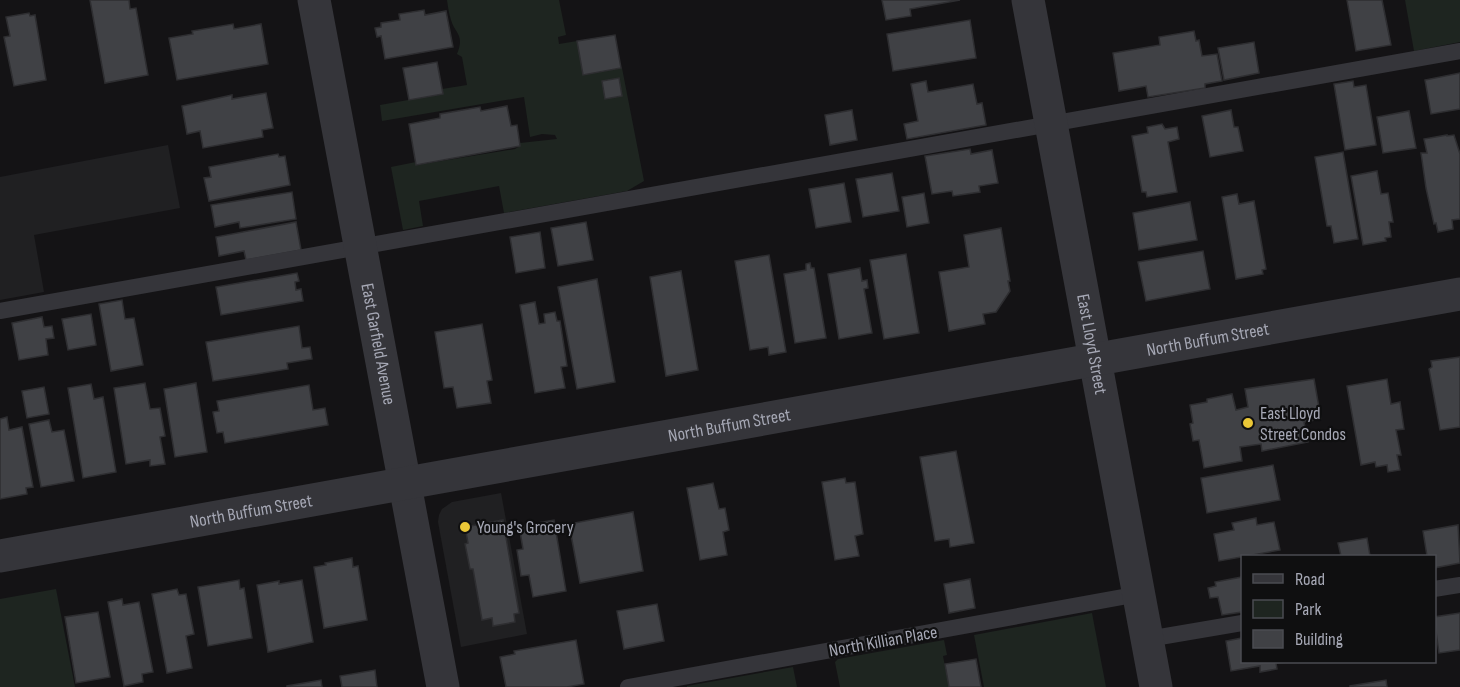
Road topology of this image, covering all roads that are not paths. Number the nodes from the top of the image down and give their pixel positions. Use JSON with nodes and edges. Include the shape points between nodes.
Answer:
{"nodes":[{"id":1,"x":314,"y":0,"type":"edge"},
{"id":2,"x":1028,"y":0,"type":"edge"},
{"id":3,"x":1460,"y":51,"type":"edge"},
{"id":4,"x":1051,"y":124,"type":"junction"},
{"id":5,"x":360,"y":248,"type":"junction"},
{"id":6,"x":1460,"y":294,"type":"edge"},
{"id":7,"x":0,"y":311,"type":"edge"},
{"id":8,"x":1095,"y":360,"type":"junction"},
{"id":9,"x":404,"y":483,"type":"junction"},
{"id":10,"x":0,"y":556,"type":"edge"},
{"id":11,"x":1460,"y":585,"type":"edge"},
{"id":12,"x":1436,"y":589,"type":"edge"},
{"id":13,"x":1139,"y":594,"type":"junction"},
{"id":14,"x":1241,"y":623,"type":"edge"},
{"id":15,"x":1148,"y":639,"type":"junction"},
{"id":16,"x":443,"y":687,"type":"edge"},
{"id":17,"x":628,"y":687,"type":"edge"},
{"id":18,"x":1156,"y":687,"type":"edge"}],
"edges":[{"from":1,"to":5,"type":"street","name":"East Garfield Avenue"},
{"from":2,"to":4,"type":"street","name":"East Lloyd Street"},
{"from":3,"to":4,"type":"lane"},
{"from":4,"to":5,"type":"lane"},
{"from":4,"to":8,"type":"street","name":"East Lloyd Street"},
{"from":5,"to":7,"type":"lane"},
{"from":5,"to":9,"type":"street","name":"East Garfield Avenue"},
{"from":6,"to":8,"type":"street","name":"North Buffum Street"},
{"from":8,"to":9,"type":"street","name":"North Buffum Street"},
{"from":8,"to":13,"type":"street","name":"East Lloyd Street"},
{"from":9,"to":10,"type":"street","name":"North Buffum Street"},
{"from":9,"to":16,"type":"street","name":"East Garfield Avenue"},
{"from":11,"to":12,"type":"lane"},
{"from":13,"to":15,"type":"street","name":"East Lloyd Street"},
{"from":13,"to":17,"type":"lane","name":"North Killian Place"},
{"from":14,"to":15,"type":"lane"},
{"from":15,"to":18,"type":"street","name":"East Lloyd Street"}]}
